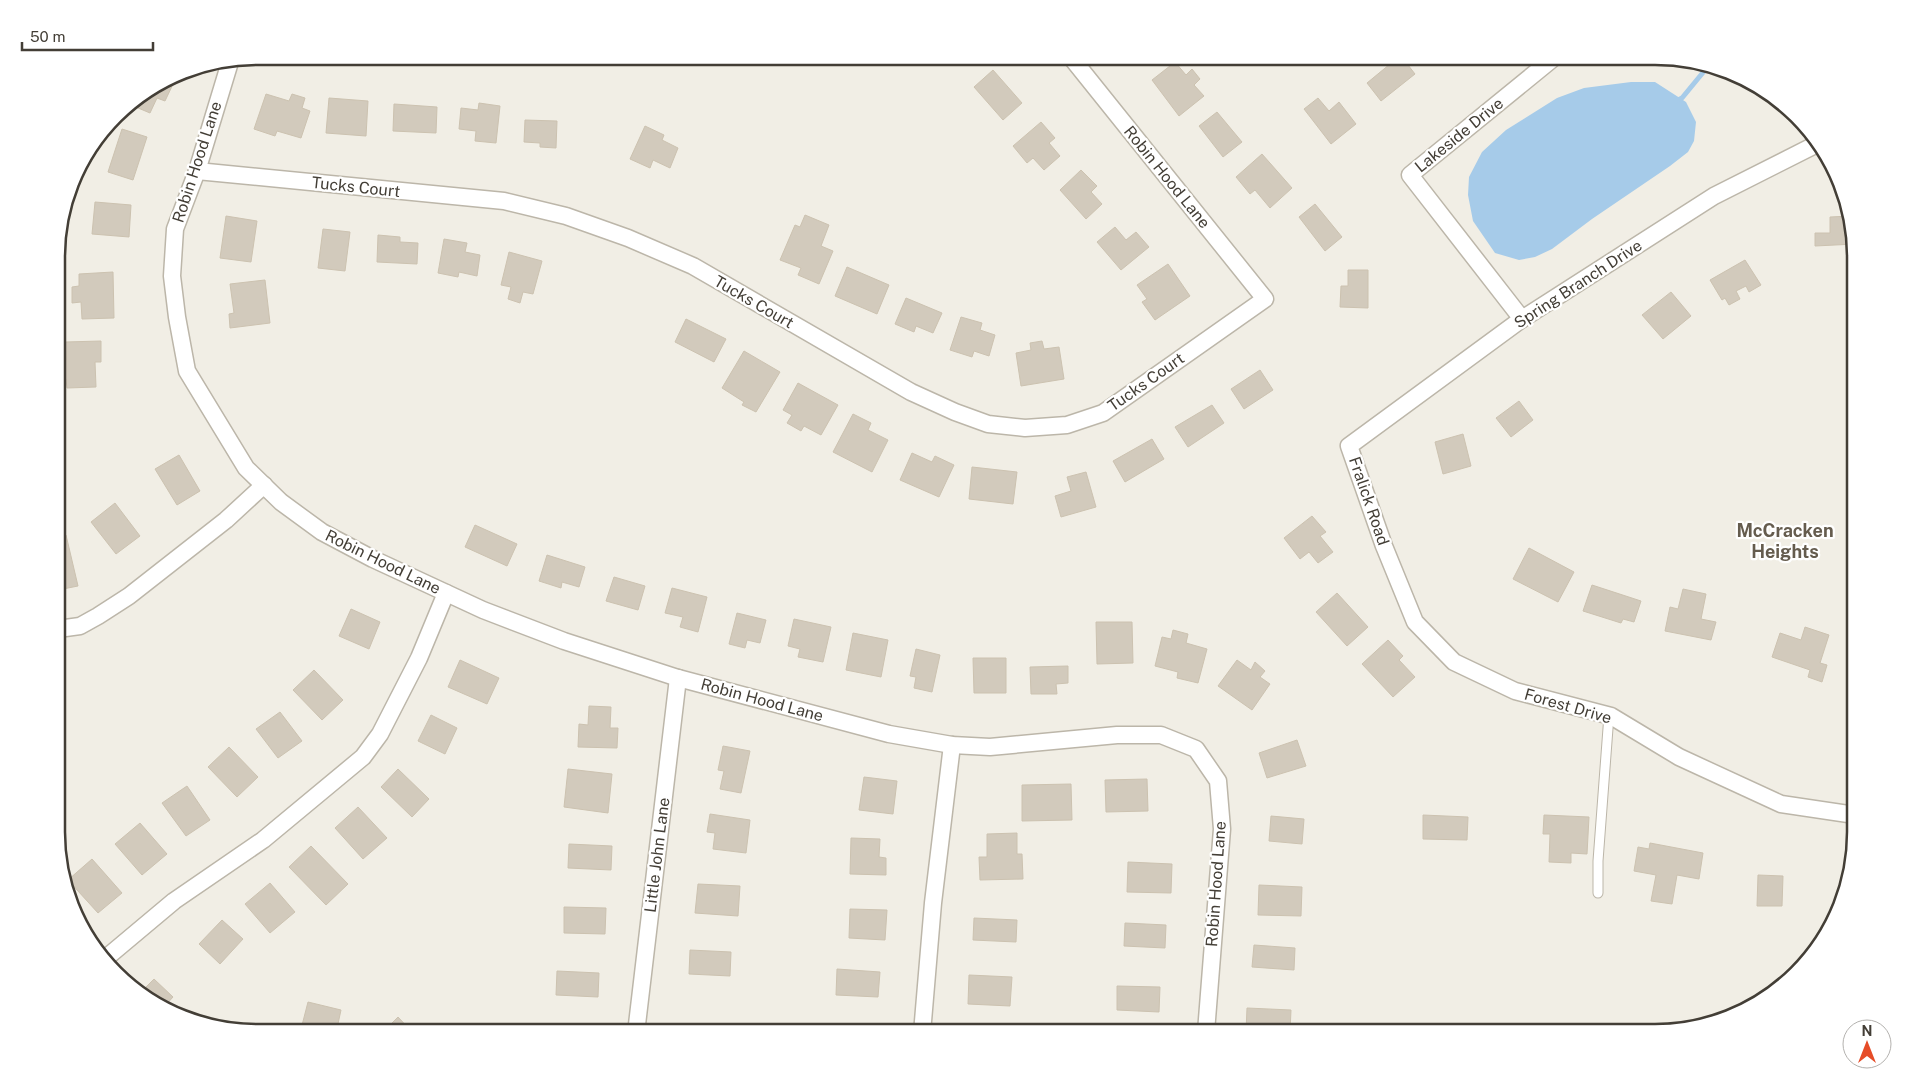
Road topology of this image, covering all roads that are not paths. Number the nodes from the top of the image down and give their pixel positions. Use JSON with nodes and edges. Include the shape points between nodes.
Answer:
{"nodes":[{"id":1,"x":1077,"y":65,"type":"edge"},
{"id":2,"x":1545,"y":65,"type":"edge"},
{"id":3,"x":228,"y":68,"type":"edge"},
{"id":4,"x":1812,"y":146,"type":"edge"},
{"id":5,"x":197,"y":171,"type":"junction"},
{"id":6,"x":1265,"y":298,"type":"joint"},
{"id":7,"x":1522,"y":319,"type":"junction"},
{"id":8,"x":1349,"y":446,"type":"joint"},
{"id":9,"x":264,"y":485,"type":"junction"},
{"id":10,"x":1388,"y":556,"type":"joint"},
{"id":11,"x":446,"y":593,"type":"junction"},
{"id":12,"x":65,"y":628,"type":"edge"},
{"id":13,"x":678,"y":678,"type":"junction"},
{"id":14,"x":1609,"y":715,"type":"junction"},
{"id":15,"x":952,"y":745,"type":"junction"},
{"id":16,"x":1847,"y":814,"type":"edge"},
{"id":17,"x":1598,"y":893,"type":"dead end"},
{"id":18,"x":110,"y":955,"type":"edge"},
{"id":19,"x":637,"y":1024,"type":"edge"},
{"id":20,"x":923,"y":1024,"type":"edge"},
{"id":21,"x":1207,"y":1024,"type":"edge"}],
"edges":[{"from":1,"to":6,"type":"street","name":"Robin Hood Lane"},
{"from":2,"to":7,"type":"street","name":"Lakeside Drive","via":[[1410,175]]},
{"from":3,"to":5,"type":"street","name":"Robin Hood Lane"},
{"from":4,"to":7,"type":"street","name":"Spring Branch Drive","via":[[1714,196]]},
{"from":5,"to":6,"type":"street","name":"Tucks Court","via":[[504,202],[566,216],[693,266],[911,392],[988,424],[1025,428],[1067,425],[1103,413]]},
{"from":5,"to":9,"type":"street","name":"Robin Hood Lane","via":[[175,229],[172,276],[188,371],[246,468]]},
{"from":7,"to":8,"type":"street","name":"Spring Branch Drive"},
{"from":8,"to":10,"type":"street","name":"Fralick Road"},
{"from":9,"to":11,"type":"street","name":"Robin Hood Lane","via":[[281,502],[322,532]]},
{"from":9,"to":12,"type":"street","via":[[226,520],[128,596],[80,626]]},
{"from":10,"to":14,"type":"street","name":"Forest Drive","via":[[1415,622],[1454,662],[1515,691]]},
{"from":11,"to":13,"type":"street","name":"Robin Hood Lane","via":[[564,641]]},
{"from":11,"to":18,"type":"street","via":[[419,658],[380,734],[363,757],[263,840],[174,901]]},
{"from":13,"to":15,"type":"street","name":"Robin Hood Lane","via":[[889,734]]},
{"from":13,"to":19,"type":"street","name":"Little John Lane"},
{"from":14,"to":16,"type":"street","name":"Forest Drive","via":[[1679,757],[1781,804]]},
{"from":14,"to":17,"type":"lane"},
{"from":15,"to":20,"type":"street"},
{"from":15,"to":21,"type":"street","name":"Robin Hood Lane","via":[[990,747],[1161,734],[1196,749],[1218,781],[1222,829]]}]}
